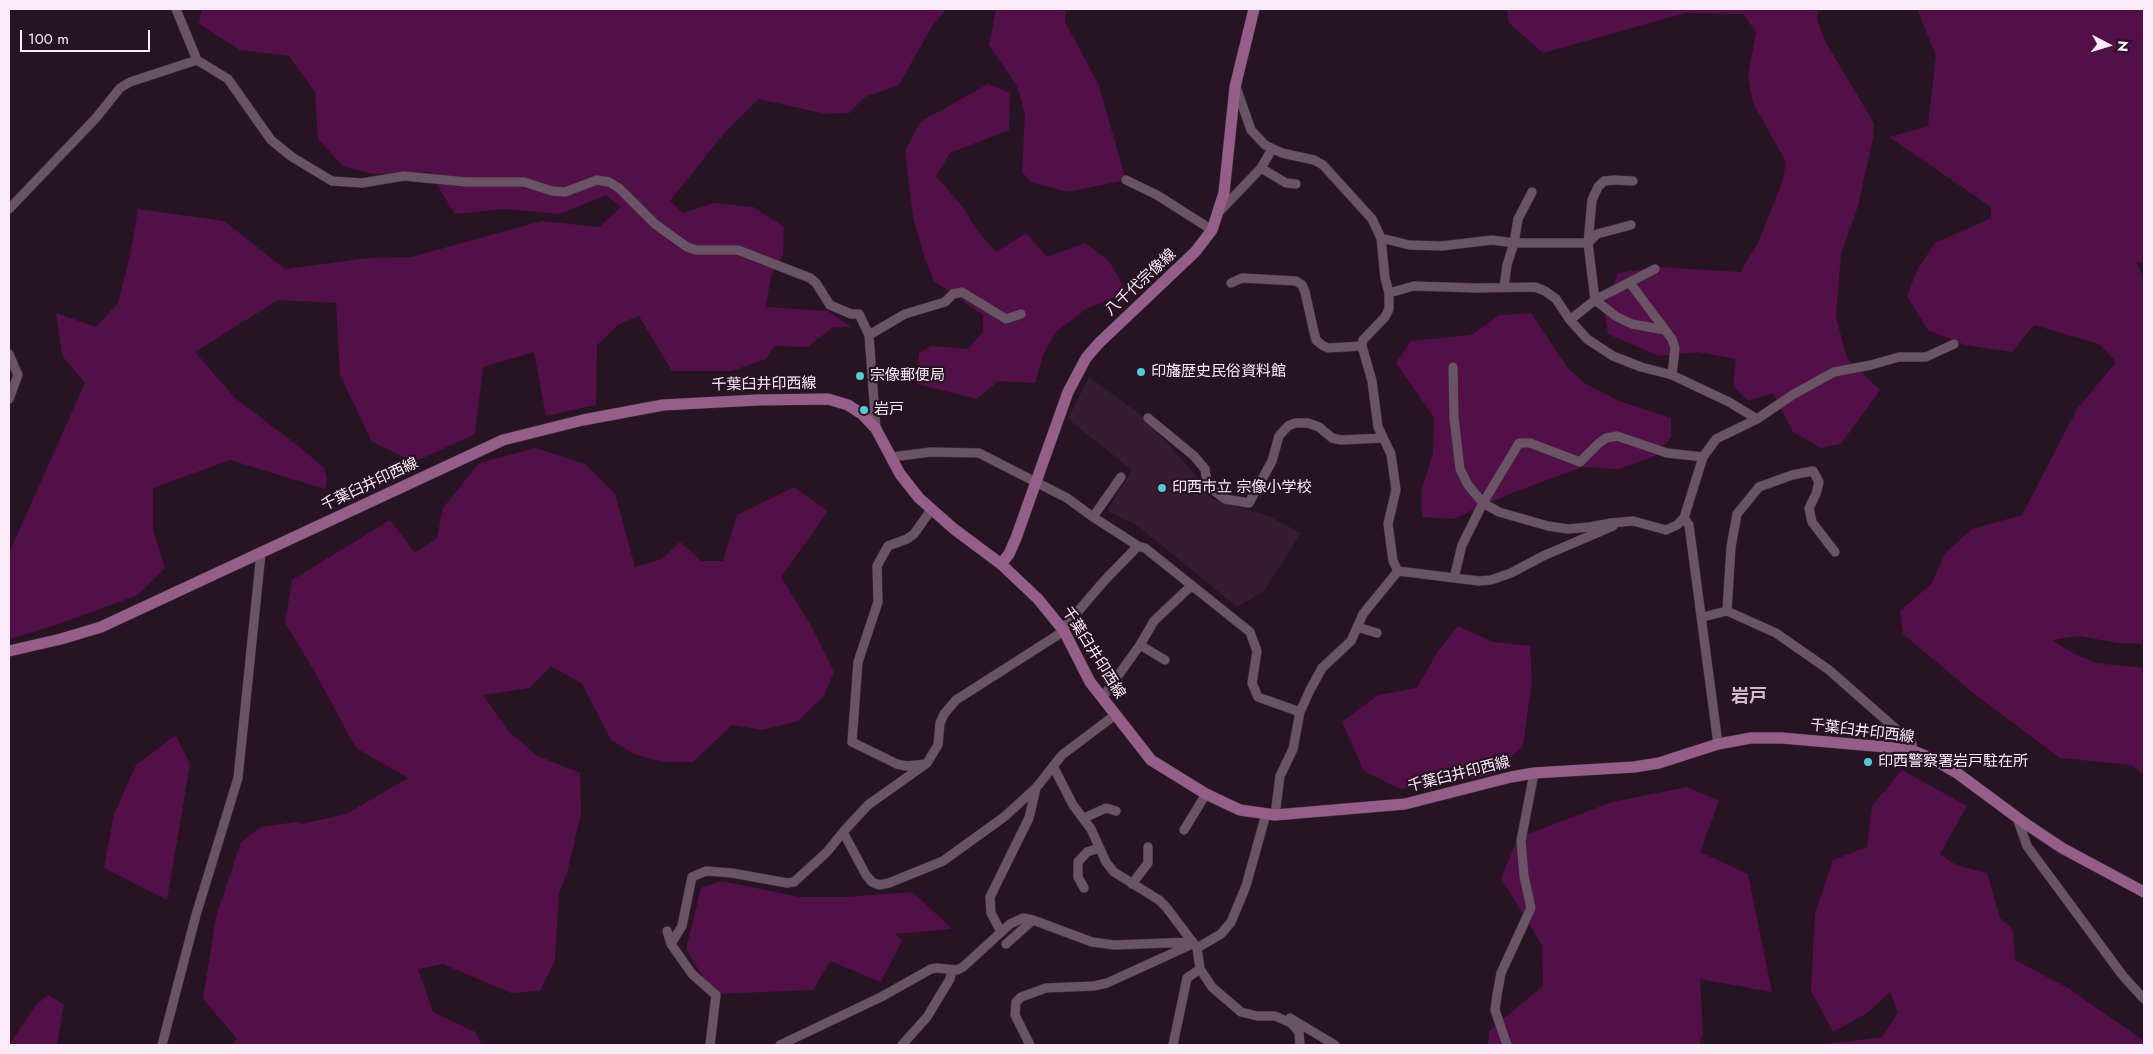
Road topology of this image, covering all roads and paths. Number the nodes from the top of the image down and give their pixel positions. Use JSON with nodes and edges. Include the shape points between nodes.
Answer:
{"nodes":[{"id":1,"x":176,"y":9,"type":"edge"},
{"id":2,"x":1254,"y":9,"type":"edge"},
{"id":3,"x":197,"y":60,"type":"junction"},
{"id":4,"x":1235,"y":87,"type":"junction"},
{"id":5,"x":1272,"y":149,"type":"junction"},
{"id":6,"x":1261,"y":168,"type":"junction"},
{"id":7,"x":1126,"y":180,"type":"dead end"},
{"id":8,"x":1632,"y":181,"type":"dead end"},
{"id":9,"x":1296,"y":184,"type":"dead end"},
{"id":10,"x":1532,"y":192,"type":"dead end"},
{"id":11,"x":9,"y":209,"type":"edge"},
{"id":12,"x":1219,"y":212,"type":"junction"},
{"id":13,"x":1631,"y":225,"type":"dead end"},
{"id":14,"x":1212,"y":230,"type":"junction"},
{"id":15,"x":1381,"y":238,"type":"junction"},
{"id":16,"x":1514,"y":243,"type":"junction"},
{"id":17,"x":1588,"y":243,"type":"junction"},
{"id":18,"x":1655,"y":269,"type":"dead end"},
{"id":19,"x":1231,"y":282,"type":"dead end"},
{"id":20,"x":1630,"y":283,"type":"junction"},
{"id":21,"x":1504,"y":287,"type":"junction"},
{"id":22,"x":1389,"y":293,"type":"junction"},
{"id":23,"x":1595,"y":300,"type":"junction"},
{"id":24,"x":1021,"y":314,"type":"dead end"},
{"id":25,"x":1570,"y":320,"type":"junction"},
{"id":26,"x":1665,"y":330,"type":"junction"},
{"id":27,"x":870,"y":335,"type":"junction"},
{"id":28,"x":1954,"y":344,"type":"dead end"},
{"id":29,"x":1362,"y":346,"type":"junction"},
{"id":30,"x":9,"y":354,"type":"edge"},
{"id":31,"x":1453,"y":367,"type":"dead end"},
{"id":32,"x":1672,"y":375,"type":"junction"},
{"id":33,"x":9,"y":399,"type":"edge"},
{"id":34,"x":1148,"y":418,"type":"dead end"},
{"id":35,"x":1757,"y":419,"type":"junction"},
{"id":36,"x":876,"y":429,"type":"junction"},
{"id":37,"x":1382,"y":438,"type":"junction"},
{"id":38,"x":1703,"y":457,"type":"junction"},
{"id":39,"x":892,"y":458,"type":"junction"},
{"id":40,"x":1121,"y":478,"type":"dead end"},
{"id":41,"x":1036,"y":481,"type":"junction"},
{"id":42,"x":1483,"y":503,"type":"junction"},
{"id":43,"x":931,"y":510,"type":"junction"},
{"id":44,"x":1093,"y":517,"type":"junction"},
{"id":45,"x":1684,"y":518,"type":"junction"},
{"id":46,"x":1623,"y":522,"type":"junction"},
{"id":47,"x":1138,"y":546,"type":"junction"},
{"id":48,"x":1835,"y":552,"type":"dead end"},
{"id":49,"x":261,"y":553,"type":"junction"},
{"id":50,"x":1001,"y":564,"type":"junction"},
{"id":51,"x":1398,"y":571,"type":"junction"},
{"id":52,"x":1454,"y":578,"type":"junction"},
{"id":53,"x":1192,"y":585,"type":"junction"},
{"id":54,"x":1727,"y":611,"type":"junction"},
{"id":55,"x":1703,"y":617,"type":"junction"},
{"id":56,"x":1357,"y":627,"type":"junction"},
{"id":57,"x":1063,"y":629,"type":"junction"},
{"id":58,"x":1377,"y":633,"type":"dead end"},
{"id":59,"x":1140,"y":645,"type":"junction"},
{"id":60,"x":9,"y":651,"type":"edge"},
{"id":61,"x":1165,"y":660,"type":"dead end"},
{"id":62,"x":1102,"y":698,"type":"junction"},
{"id":63,"x":1300,"y":712,"type":"junction"},
{"id":64,"x":1115,"y":715,"type":"junction"},
{"id":65,"x":1718,"y":744,"type":"junction"},
{"id":66,"x":1913,"y":751,"type":"junction"},
{"id":67,"x":927,"y":763,"type":"junction"},
{"id":68,"x":1053,"y":766,"type":"junction"},
{"id":69,"x":1534,"y":773,"type":"junction"},
{"id":70,"x":1036,"y":788,"type":"junction"},
{"id":71,"x":1206,"y":794,"type":"junction"},
{"id":72,"x":1116,"y":811,"type":"dead end"},
{"id":73,"x":1270,"y":815,"type":"junction"},
{"id":74,"x":1084,"y":818,"type":"junction"},
{"id":75,"x":2017,"y":818,"type":"junction"},
{"id":76,"x":1184,"y":830,"type":"dead end"},
{"id":77,"x":843,"y":832,"type":"junction"},
{"id":78,"x":1148,"y":847,"type":"dead end"},
{"id":79,"x":1099,"y":848,"type":"junction"},
{"id":80,"x":1132,"y":884,"type":"junction"},
{"id":81,"x":1084,"y":888,"type":"dead end"},
{"id":82,"x":2144,"y":892,"type":"edge"},
{"id":83,"x":1033,"y":920,"type":"junction"},
{"id":84,"x":667,"y":931,"type":"dead end"},
{"id":85,"x":1001,"y":932,"type":"junction"},
{"id":86,"x":671,"y":944,"type":"junction"},
{"id":87,"x":1006,"y":944,"type":"dead end"},
{"id":88,"x":1195,"y":945,"type":"junction"},
{"id":89,"x":1200,"y":969,"type":"junction"},
{"id":90,"x":952,"y":970,"type":"junction"},
{"id":91,"x":2144,"y":999,"type":"edge"},
{"id":92,"x":1282,"y":1018,"type":"junction"},
{"id":93,"x":162,"y":1045,"type":"edge"},
{"id":94,"x":710,"y":1045,"type":"edge"},
{"id":95,"x":780,"y":1045,"type":"edge"},
{"id":96,"x":902,"y":1045,"type":"edge"},
{"id":97,"x":1030,"y":1045,"type":"edge"},
{"id":98,"x":1173,"y":1045,"type":"edge"},
{"id":99,"x":1300,"y":1045,"type":"edge"},
{"id":100,"x":1335,"y":1045,"type":"edge"},
{"id":101,"x":1507,"y":1045,"type":"edge"}],
"edges":[{"from":1,"to":3,"type":"street"},
{"from":2,"to":4,"type":"main road","name":"八千代宗像線"},
{"from":3,"to":11,"type":"street","via":[[139,78],[120,88],[96,118]]},
{"from":3,"to":27,"type":"street","via":[[228,79],[272,140],[292,158],[332,181],[362,183],[404,176],[466,182],[524,182],[565,192],[597,180],[609,182],[687,247],[705,251],[738,250],[810,278],[830,305],[859,314]]},
{"from":4,"to":5,"type":"street","via":[[1251,130]]},
{"from":4,"to":12,"type":"main road","name":"八千代宗像線","via":[[1224,193]]},
{"from":5,"to":6,"type":"street"},
{"from":5,"to":15,"type":"street","via":[[1323,165],[1372,219]]},
{"from":6,"to":9,"type":"street","via":[[1286,183]]},
{"from":6,"to":12,"type":"street"},
{"from":7,"to":14,"type":"street","via":[[1157,195]]},
{"from":8,"to":17,"type":"street","via":[[1614,180],[1598,187],[1590,212]]},
{"from":10,"to":16,"type":"street","via":[[1518,219]]},
{"from":12,"to":14,"type":"main road","name":"八千代宗像線"},
{"from":13,"to":17,"type":"street","via":[[1597,234]]},
{"from":14,"to":41,"type":"main road","name":"八千代宗像線","via":[[1195,252],[1086,358],[1068,392]]},
{"from":15,"to":16,"type":"street","via":[[1409,245],[1442,246],[1492,240]]},
{"from":15,"to":22,"type":"street"},
{"from":16,"to":17,"type":"street"},
{"from":16,"to":21,"type":"street"},
{"from":17,"to":23,"type":"street"},
{"from":18,"to":20,"type":"street"},
{"from":19,"to":29,"type":"street","via":[[1242,278],[1296,281],[1305,292],[1316,340],[1328,348]]},
{"from":20,"to":23,"type":"street"},
{"from":20,"to":26,"type":"street"},
{"from":21,"to":22,"type":"street","via":[[1414,286]]},
{"from":21,"to":25,"type":"street","via":[[1535,287],[1545,291],[1556,299]]},
{"from":22,"to":29,"type":"street","via":[[1389,310],[1368,333]]},
{"from":23,"to":25,"type":"street"},
{"from":23,"to":26,"type":"street","via":[[1632,324]]},
{"from":24,"to":27,"type":"street","via":[[1006,319],[962,292],[953,294],[945,302],[905,314]]},
{"from":25,"to":32,"type":"street","via":[[1587,339],[1613,356]]},
{"from":26,"to":32,"type":"street","via":[[1675,348]]},
{"from":27,"to":36,"type":"street"},
{"from":28,"to":35,"type":"street","via":[[1926,356],[1900,357],[1872,366],[1834,372]]},
{"from":29,"to":37,"type":"street"},
{"from":30,"to":33,"type":"street","via":[[18,375]]},
{"from":31,"to":42,"type":"street","via":[[1454,418],[1460,468],[1468,485]]},
{"from":32,"to":35,"type":"street"},
{"from":34,"to":37,"type":"street","via":[[1194,456],[1205,469],[1207,483],[1213,490],[1226,499],[1249,503],[1272,460],[1280,436],[1288,426],[1308,423],[1341,440]]},
{"from":35,"to":38,"type":"street","via":[[1716,439]]},
{"from":36,"to":39,"type":"main road","name":"千葉臼井印西線"},
{"from":36,"to":49,"type":"main road","name":"千葉臼井印西線","via":[[848,405],[808,398],[663,405],[583,420],[503,440]]},
{"from":37,"to":51,"type":"street","via":[[1391,454],[1396,490],[1388,524],[1393,561]]},
{"from":38,"to":42,"type":"street","via":[[1667,453],[1617,436],[1606,438],[1585,459],[1575,462],[1522,442],[1517,444]]},
{"from":38,"to":45,"type":"street"},
{"from":39,"to":41,"type":"street","via":[[931,452],[979,452]]},
{"from":39,"to":43,"type":"main road","name":"千葉臼井印西線","via":[[910,488]]},
{"from":40,"to":44,"type":"street"},
{"from":41,"to":44,"type":"street"},
{"from":41,"to":50,"type":"main road","name":"八千代宗像線","via":[[1016,538]]},
{"from":42,"to":46,"type":"street","via":[[1499,512],[1561,528],[1590,528]]},
{"from":42,"to":52,"type":"street","via":[[1462,545]]},
{"from":43,"to":50,"type":"main road","name":"千葉臼井印西線"},
{"from":43,"to":67,"type":"street","via":[[914,534],[888,546],[878,566],[878,602],[858,662],[852,742],[897,764]]},
{"from":44,"to":47,"type":"street"},
{"from":45,"to":46,"type":"street","via":[[1666,530],[1633,521]]},
{"from":45,"to":55,"type":"street","via":[[1689,526]]},
{"from":46,"to":52,"type":"street","via":[[1543,556],[1512,573],[1485,580]]},
{"from":47,"to":53,"type":"street","via":[[1146,548]]},
{"from":47,"to":57,"type":"street"},
{"from":48,"to":54,"type":"street","via":[[1812,522],[1809,508],[1819,482],[1813,470],[1759,487],[1737,514],[1730,547]]},
{"from":49,"to":60,"type":"main road","name":"千葉臼井印西線","via":[[101,626]]},
{"from":49,"to":93,"type":"street","via":[[238,778],[196,915]]},
{"from":50,"to":57,"type":"main road","name":"千葉臼井印西線","via":[[1038,599]]},
{"from":51,"to":52,"type":"street"},
{"from":51,"to":56,"type":"street","via":[[1372,600]]},
{"from":53,"to":59,"type":"street","via":[[1154,621]]},
{"from":53,"to":63,"type":"street","via":[[1250,632],[1257,651],[1252,683],[1258,697]]},
{"from":54,"to":55,"type":"street"},
{"from":54,"to":66,"type":"street","via":[[1776,633],[1829,670],[1912,743]]},
{"from":55,"to":65,"type":"street"},
{"from":56,"to":58,"type":"street"},
{"from":56,"to":63,"type":"street","via":[[1352,641],[1322,668]]},
{"from":57,"to":62,"type":"main road","name":"千葉臼井印西線","via":[[1090,682]]},
{"from":57,"to":67,"type":"street","via":[[956,700],[944,714],[938,745]]},
{"from":59,"to":61,"type":"street"},
{"from":59,"to":62,"type":"street"},
{"from":62,"to":64,"type":"main road","name":"千葉臼井印西線"},
{"from":63,"to":73,"type":"street"},
{"from":64,"to":68,"type":"street","via":[[1062,755]]},
{"from":64,"to":71,"type":"main road","name":"千葉臼井印西線","via":[[1151,760]]},
{"from":65,"to":66,"type":"main road","name":"千葉臼井印西線","via":[[1782,738]]},
{"from":65,"to":69,"type":"main road","name":"千葉臼井印西線","via":[[1659,763],[1634,767]]},
{"from":66,"to":75,"type":"main road","name":"千葉臼井印西線","via":[[1957,773]]},
{"from":67,"to":77,"type":"street","via":[[868,805]]},
{"from":68,"to":70,"type":"street"},
{"from":68,"to":74,"type":"street","via":[[1073,805]]},
{"from":69,"to":73,"type":"main road","name":"千葉臼井印西線","via":[[1405,804]]},
{"from":69,"to":101,"type":"street","via":[[1521,841],[1531,908],[1501,973],[1496,995],[1496,1010]]},
{"from":70,"to":77,"type":"street","via":[[1004,818],[956,853],[888,884],[872,882]]},
{"from":70,"to":85,"type":"street","via":[[1029,818],[990,897],[991,913]]},
{"from":71,"to":73,"type":"main road","name":"千葉臼井印西線","via":[[1240,810]]},
{"from":71,"to":76,"type":"street"},
{"from":72,"to":74,"type":"street","via":[[1106,808]]},
{"from":73,"to":88,"type":"street","via":[[1231,922],[1221,934]]},
{"from":74,"to":79,"type":"street"},
{"from":75,"to":82,"type":"main road","name":"千葉臼井印西線","via":[[2062,848]]},
{"from":75,"to":91,"type":"street","via":[[2027,846],[2106,954]]},
{"from":77,"to":86,"type":"street","via":[[827,852],[794,882],[732,873],[698,873],[692,877],[682,926]]},
{"from":78,"to":80,"type":"street","via":[[1148,862]]},
{"from":79,"to":80,"type":"street","via":[[1114,872]]},
{"from":79,"to":81,"type":"street","via":[[1087,852],[1078,862],[1078,877]]},
{"from":80,"to":88,"type":"street","via":[[1159,900]]},
{"from":83,"to":85,"type":"street","via":[[1023,918]]},
{"from":83,"to":87,"type":"street"},
{"from":83,"to":88,"type":"street","via":[[1092,942]]},
{"from":84,"to":86,"type":"street"},
{"from":85,"to":90,"type":"street","via":[[963,967]]},
{"from":86,"to":94,"type":"street","via":[[692,974],[716,995]]},
{"from":88,"to":89,"type":"street"},
{"from":88,"to":97,"type":"street","via":[[1107,983],[1046,988],[1021,998],[1016,1002],[1015,1015]]},
{"from":89,"to":92,"type":"street","via":[[1212,987],[1241,1012]]},
{"from":89,"to":98,"type":"street","via":[[1187,978]]},
{"from":90,"to":95,"type":"street","via":[[931,969]]},
{"from":90,"to":96,"type":"street","via":[[927,1017]]},
{"from":92,"to":99,"type":"street","via":[[1299,1032]]},
{"from":92,"to":100,"type":"street","via":[[1295,1020]]}]}
